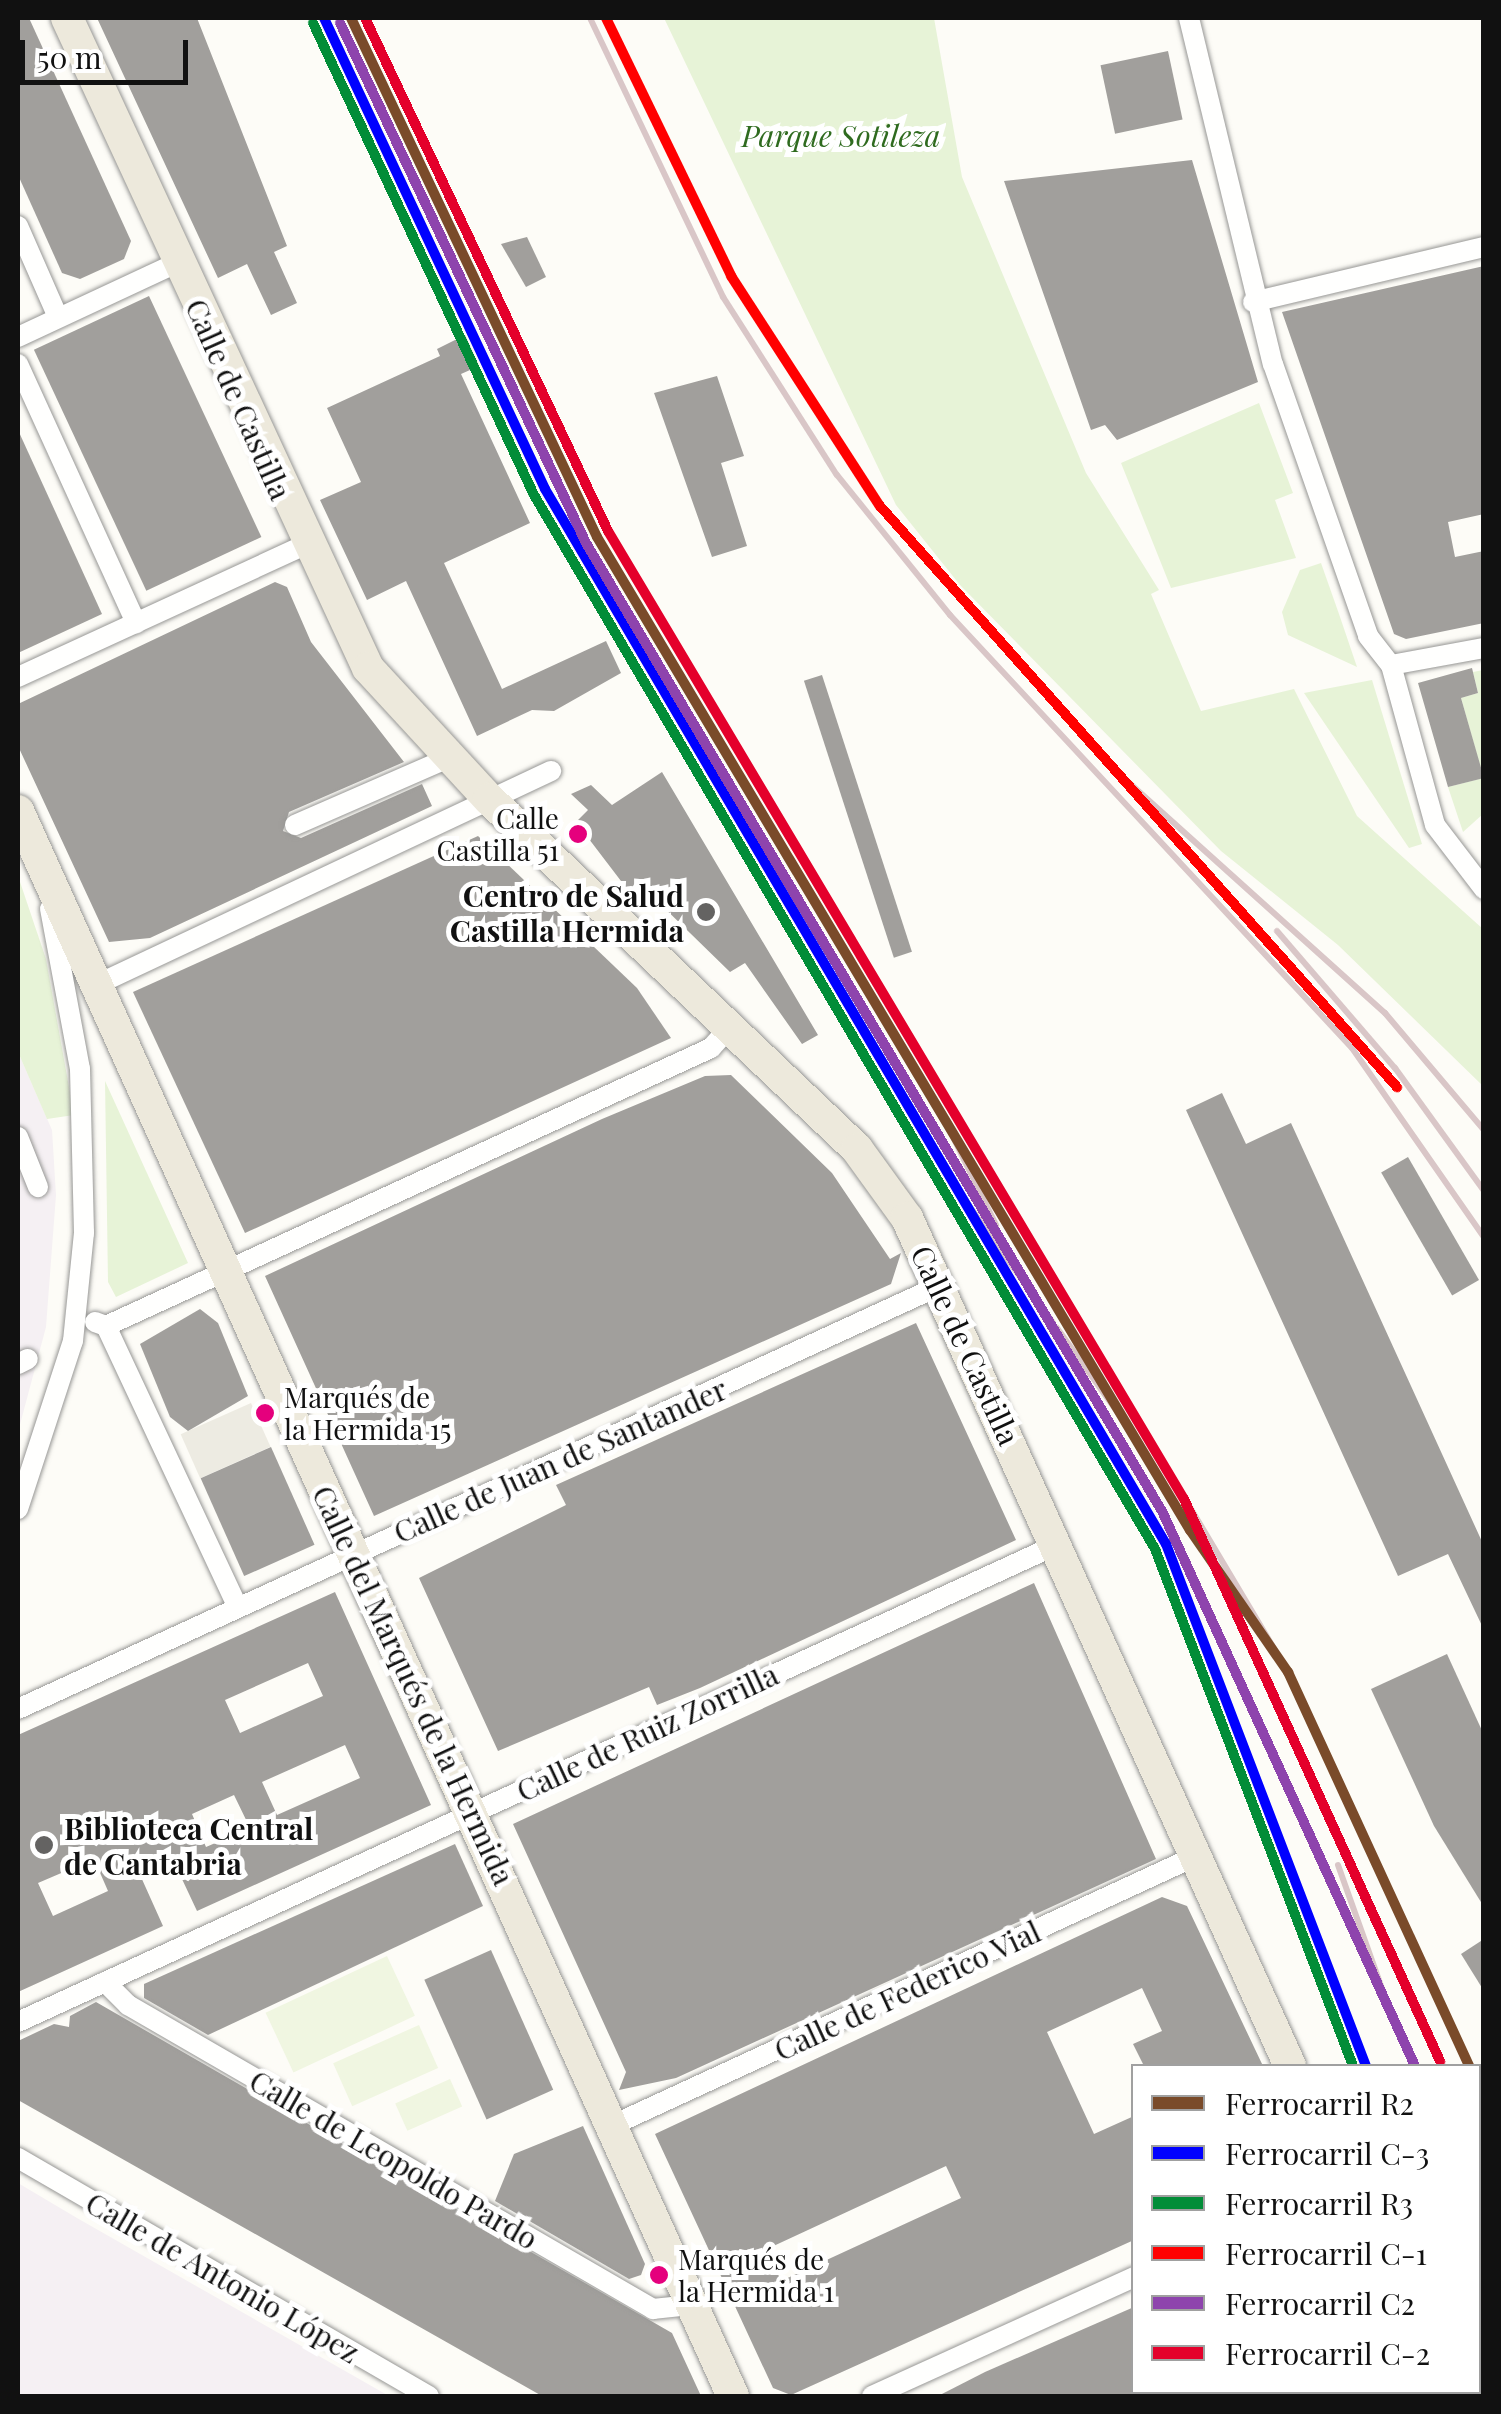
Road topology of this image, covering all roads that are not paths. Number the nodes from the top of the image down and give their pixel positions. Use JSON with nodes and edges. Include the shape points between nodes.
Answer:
{"nodes":[{"id":1,"x":67,"y":18,"type":"edge"},
{"id":2,"x":1189,"y":18,"type":"edge"},
{"id":3,"x":18,"y":226,"type":"edge"},
{"id":4,"x":1484,"y":247,"type":"edge"},
{"id":5,"x":177,"y":262,"type":"junction"},
{"id":6,"x":1253,"y":302,"type":"junction"},
{"id":7,"x":58,"y":317,"type":"junction"},
{"id":8,"x":18,"y":336,"type":"edge"},
{"id":9,"x":18,"y":364,"type":"edge"},
{"id":10,"x":305,"y":545,"type":"junction"},
{"id":11,"x":136,"y":622,"type":"junction"},
{"id":12,"x":1484,"y":648,"type":"edge"},
{"id":13,"x":1391,"y":665,"type":"junction"},
{"id":14,"x":18,"y":677,"type":"edge"},
{"id":15,"x":448,"y":758,"type":"junction"},
{"id":16,"x":551,"y":771,"type":"dead end"},
{"id":17,"x":490,"y":799,"type":"junction"},
{"id":18,"x":18,"y":811,"type":"edge"},
{"id":19,"x":296,"y":826,"type":"dead end"},
{"id":20,"x":40,"y":862,"type":"junction"},
{"id":21,"x":1484,"y":889,"type":"edge"},
{"id":22,"x":96,"y":985,"type":"junction"},
{"id":23,"x":728,"y":1029,"type":"junction"},
{"id":24,"x":18,"y":1137,"type":"edge"},
{"id":25,"x":38,"y":1187,"type":"dead end"},
{"id":26,"x":228,"y":1270,"type":"junction"},
{"id":27,"x":939,"y":1286,"type":"junction"},
{"id":28,"x":79,"y":1316,"type":"junction"},
{"id":29,"x":106,"y":1326,"type":"junction"},
{"id":30,"x":18,"y":1509,"type":"edge"},
{"id":31,"x":1058,"y":1544,"type":"junction"},
{"id":32,"x":354,"y":1554,"type":"junction"},
{"id":33,"x":238,"y":1608,"type":"junction"},
{"id":34,"x":18,"y":1709,"type":"edge"},
{"id":35,"x":473,"y":1812,"type":"junction"},
{"id":36,"x":1184,"y":1863,"type":"junction"},
{"id":37,"x":105,"y":1982,"type":"junction"},
{"id":38,"x":18,"y":2022,"type":"edge"},
{"id":39,"x":1289,"y":2064,"type":"edge"},
{"id":40,"x":628,"y":2118,"type":"junction"},
{"id":41,"x":18,"y":2158,"type":"edge"},
{"id":42,"x":1131,"y":2279,"type":"edge"},
{"id":43,"x":692,"y":2305,"type":"junction"},
{"id":44,"x":429,"y":2396,"type":"edge"},
{"id":45,"x":733,"y":2396,"type":"edge"},
{"id":46,"x":872,"y":2396,"type":"edge"}],
"edges":[{"from":1,"to":5,"type":"main road","name":"Calle de Castilla"},
{"from":2,"to":6,"type":"street"},
{"from":3,"to":7,"type":"street"},
{"from":4,"to":6,"type":"street"},
{"from":5,"to":7,"type":"street"},
{"from":5,"to":10,"type":"main road","name":"Calle de Castilla"},
{"from":6,"to":13,"type":"street","via":[[1368,636]]},
{"from":7,"to":8,"type":"street"},
{"from":9,"to":11,"type":"street"},
{"from":10,"to":11,"type":"street"},
{"from":10,"to":15,"type":"main road","name":"Calle de Castilla","via":[[350,642]]},
{"from":11,"to":14,"type":"street"},
{"from":12,"to":13,"type":"street"},
{"from":13,"to":21,"type":"street","via":[[1435,825]]},
{"from":15,"to":17,"type":"main road","name":"Calle de Castilla"},
{"from":15,"to":19,"type":"street"},
{"from":16,"to":17,"type":"street"},
{"from":17,"to":22,"type":"street"},
{"from":17,"to":23,"type":"main road","name":"Calle de Castilla"},
{"from":18,"to":20,"type":"main road","name":"Calle del Marqués de la Hermida"},
{"from":20,"to":22,"type":"main road","name":"Calle del Marqués de la Hermida"},
{"from":20,"to":28,"type":"street","via":[[83,1101]]},
{"from":22,"to":26,"type":"main road","name":"Calle del Marqués de la Hermida"},
{"from":23,"to":26,"type":"street","via":[[711,1048]]},
{"from":23,"to":27,"type":"main road","name":"Calle de Castilla","via":[[857,1149],[908,1218]]},
{"from":24,"to":25,"type":"street"},
{"from":26,"to":29,"type":"street"},
{"from":26,"to":32,"type":"main road","name":"Calle del Marqués de la Hermida"},
{"from":27,"to":31,"type":"main road","name":"Calle de Castilla"},
{"from":27,"to":32,"type":"street","name":"Calle de Juan de Santander"},
{"from":28,"to":29,"type":"street"},
{"from":28,"to":30,"type":"street"},
{"from":29,"to":33,"type":"street"},
{"from":31,"to":35,"type":"street","name":"Calle de Ruiz Zorrilla"},
{"from":31,"to":36,"type":"main road","name":"Calle de Castilla"},
{"from":32,"to":33,"type":"street","name":"Calle de Juan de Santander"},
{"from":32,"to":35,"type":"main road","name":"Calle del Marqués de la Hermida"},
{"from":33,"to":34,"type":"street","name":"Calle de Juan de Santander"},
{"from":35,"to":37,"type":"street","name":"Calle de Ruiz Zorrilla"},
{"from":35,"to":40,"type":"main road","name":"Calle del Marqués de la Hermida"},
{"from":36,"to":39,"type":"main road","name":"Calle de Castilla"},
{"from":36,"to":40,"type":"street","name":"Calle de Federico Vial"},
{"from":37,"to":38,"type":"street","name":"Calle de Ruiz Zorrilla"},
{"from":37,"to":43,"type":"street","name":"Calle de Leopoldo Pardo","via":[[128,2005],[654,2309]]},
{"from":40,"to":43,"type":"main road","name":"Calle del Marqués de la Hermida"},
{"from":41,"to":44,"type":"street","name":"Calle de Antonio López"},
{"from":42,"to":46,"type":"street"},
{"from":43,"to":45,"type":"main road","name":"Calle del Marqués de la Hermida"}]}
